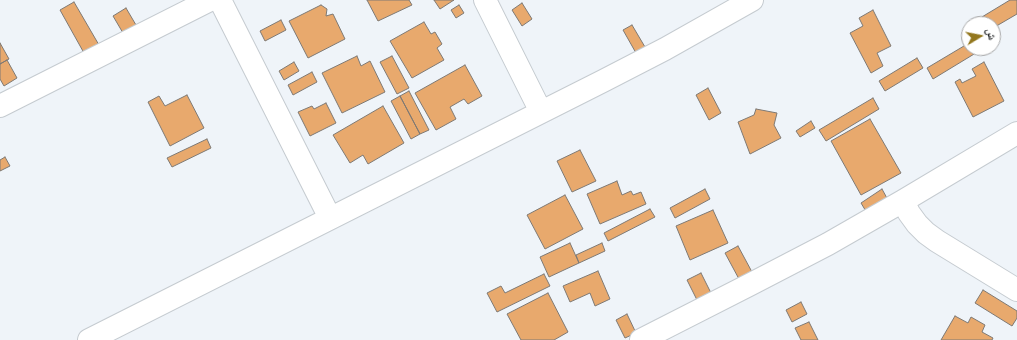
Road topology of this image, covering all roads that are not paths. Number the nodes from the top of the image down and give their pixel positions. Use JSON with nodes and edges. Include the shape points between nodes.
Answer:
{"nodes":[{"id":1,"x":210,"y":0,"type":"edge"},
{"id":2,"x":220,"y":0,"type":"edge"},
{"id":3,"x":485,"y":0,"type":"edge"},
{"id":4,"x":752,"y":0,"type":"edge"},
{"id":5,"x":0,"y":106,"type":"edge"},
{"id":6,"x":541,"y":112,"type":"junction"},
{"id":7,"x":1017,"y":133,"type":"edge"},
{"id":8,"x":904,"y":201,"type":"junction"},
{"id":9,"x":330,"y":218,"type":"junction"},
{"id":10,"x":1017,"y":290,"type":"edge"},
{"id":11,"x":89,"y":340,"type":"edge"},
{"id":12,"x":641,"y":340,"type":"edge"}],
"edges":[{"from":1,"to":5,"type":"street"},
{"from":2,"to":9,"type":"street"},
{"from":3,"to":6,"type":"street"},
{"from":4,"to":6,"type":"street","via":[[665,49]]},
{"from":6,"to":9,"type":"street"},
{"from":7,"to":8,"type":"street"},
{"from":8,"to":10,"type":"street","via":[[909,213],[926,233]]},
{"from":8,"to":12,"type":"street","via":[[790,264]]},
{"from":9,"to":11,"type":"street"}]}
